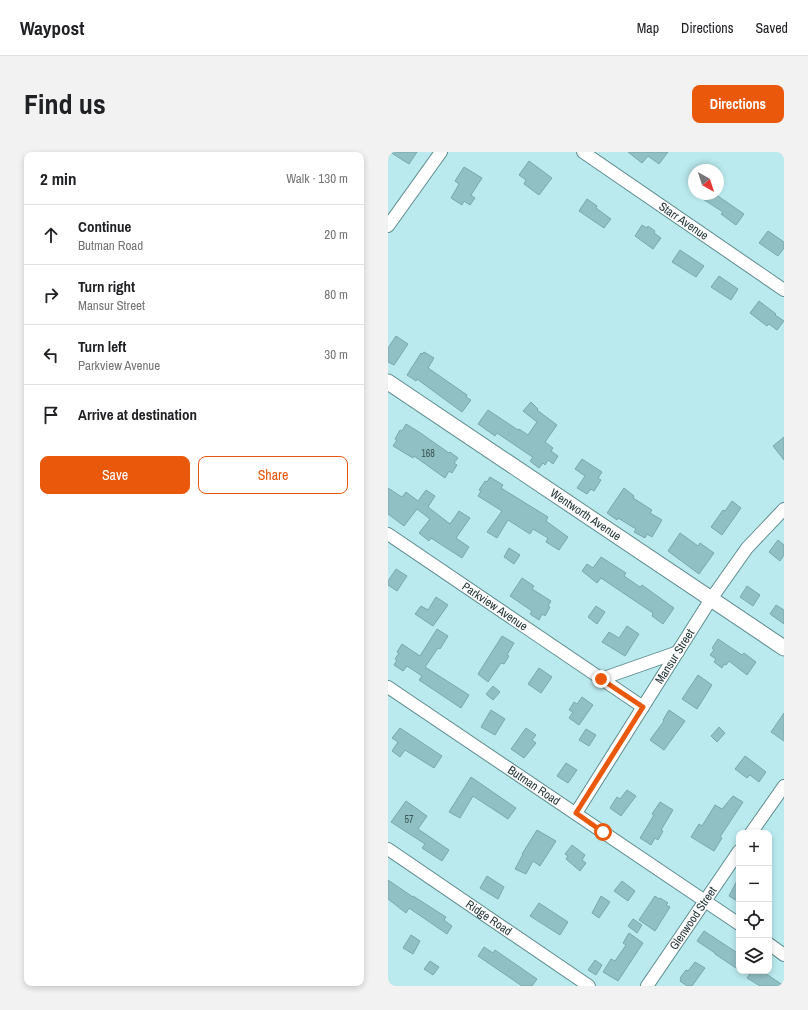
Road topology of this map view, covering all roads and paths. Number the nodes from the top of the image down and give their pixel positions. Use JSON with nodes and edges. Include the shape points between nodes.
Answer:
{"nodes":[{"id":1,"x":441,"y":152,"type":"edge"},
{"id":2,"x":583,"y":152,"type":"edge"},
{"id":3,"x":388,"y":226,"type":"edge"},
{"id":4,"x":784,"y":290,"type":"edge"},
{"id":5,"x":388,"y":382,"type":"edge"},
{"id":6,"x":784,"y":509,"type":"edge"},
{"id":7,"x":388,"y":534,"type":"edge"},
{"id":8,"x":711,"y":599,"type":"junction"},
{"id":9,"x":784,"y":648,"type":"edge"},
{"id":10,"x":678,"y":652,"type":"junction"},
{"id":11,"x":601,"y":679,"type":"junction"},
{"id":12,"x":388,"y":688,"type":"edge"},
{"id":13,"x":643,"y":707,"type":"junction"},
{"id":14,"x":784,"y":786,"type":"edge"},
{"id":15,"x":576,"y":813,"type":"junction"},
{"id":16,"x":753,"y":830,"type":"edge"},
{"id":17,"x":388,"y":849,"type":"edge"},
{"id":18,"x":736,"y":855,"type":"edge"},
{"id":19,"x":705,"y":901,"type":"junction"},
{"id":20,"x":736,"y":922,"type":"edge"},
{"id":21,"x":772,"y":946,"type":"edge"},
{"id":22,"x":784,"y":955,"type":"edge"},
{"id":23,"x":590,"y":986,"type":"edge"},
{"id":24,"x":647,"y":986,"type":"edge"}],
"edges":[{"from":1,"to":3,"type":"street"},
{"from":2,"to":4,"type":"street","name":"Starr Avenue"},
{"from":5,"to":8,"type":"street","name":"Wentworth Avenue"},
{"from":6,"to":8,"type":"street","name":"Mansur Street","via":[[747,548]]},
{"from":7,"to":11,"type":"street","name":"Parkview Avenue"},
{"from":8,"to":9,"type":"street","name":"Wentworth Avenue"},
{"from":8,"to":10,"type":"street","name":"Mansur Street"},
{"from":10,"to":11,"type":"street"},
{"from":10,"to":13,"type":"street","name":"Mansur Street"},
{"from":11,"to":13,"type":"street","name":"Parkview Avenue"},
{"from":12,"to":15,"type":"street","name":"Butman Road"},
{"from":13,"to":15,"type":"street","name":"Mansur Street"},
{"from":14,"to":16,"type":"street"},
{"from":15,"to":19,"type":"street","name":"Butman Road"},
{"from":17,"to":23,"type":"street","name":"Ridge Road"},
{"from":18,"to":19,"type":"street","name":"Glenwood Street"},
{"from":19,"to":20,"type":"street","name":"Butman Road"},
{"from":19,"to":24,"type":"street","name":"Glenwood Street"},
{"from":21,"to":22,"type":"street"}]}
